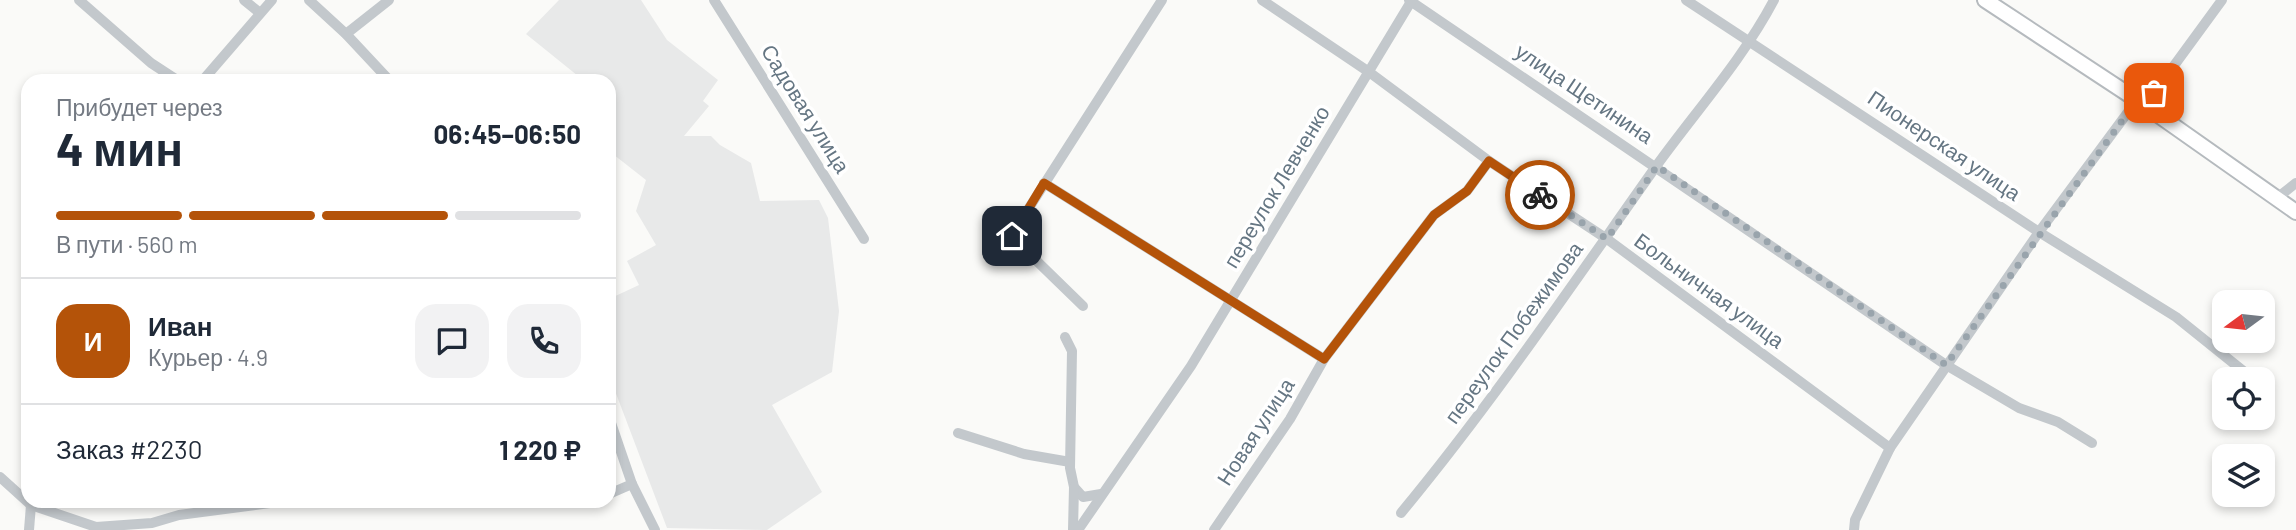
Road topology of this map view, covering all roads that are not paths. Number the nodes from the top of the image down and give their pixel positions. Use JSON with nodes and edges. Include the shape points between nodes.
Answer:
{"nodes":[{"id":1,"x":79,"y":0,"type":"edge"},
{"id":2,"x":244,"y":0,"type":"edge"},
{"id":3,"x":272,"y":0,"type":"edge"},
{"id":4,"x":309,"y":0,"type":"edge"},
{"id":5,"x":389,"y":0,"type":"edge"},
{"id":6,"x":714,"y":0,"type":"edge"},
{"id":7,"x":1161,"y":0,"type":"edge"},
{"id":8,"x":1262,"y":0,"type":"edge"},
{"id":9,"x":1686,"y":0,"type":"edge"},
{"id":10,"x":1774,"y":0,"type":"edge"},
{"id":11,"x":1985,"y":0,"type":"edge"},
{"id":12,"x":2222,"y":0,"type":"edge"},
{"id":13,"x":1411,"y":1,"type":"edge"},
{"id":14,"x":260,"y":13,"type":"junction"},
{"id":15,"x":346,"y":34,"type":"junction"},
{"id":16,"x":1750,"y":40,"type":"junction"},
{"id":17,"x":1369,"y":72,"type":"junction"},
{"id":18,"x":168,"y":74,"type":"edge"},
{"id":19,"x":209,"y":74,"type":"edge"},
{"id":20,"x":383,"y":74,"type":"edge"},
{"id":21,"x":2137,"y":100,"type":"junction"},
{"id":22,"x":1489,"y":161,"type":"junction"},
{"id":23,"x":1657,"y":166,"type":"junction"},
{"id":24,"x":1044,"y":183,"type":"junction"},
{"id":25,"x":2296,"y":183,"type":"edge"},
{"id":26,"x":2277,"y":198,"type":"junction"},
{"id":27,"x":2296,"y":212,"type":"edge"},
{"id":28,"x":2039,"y":232,"type":"junction"},
{"id":29,"x":864,"y":239,"type":"dead end"},
{"id":30,"x":1607,"y":239,"type":"junction"},
{"id":31,"x":1231,"y":301,"type":"junction"},
{"id":32,"x":1083,"y":306,"type":"dead end"},
{"id":33,"x":1065,"y":337,"type":"dead end"},
{"id":34,"x":1324,"y":359,"type":"junction"},
{"id":35,"x":1946,"y":365,"type":"junction"},
{"id":36,"x":2238,"y":367,"type":"edge"},
{"id":37,"x":958,"y":433,"type":"dead end"},
{"id":38,"x":616,"y":437,"type":"edge"},
{"id":39,"x":2092,"y":443,"type":"dead end"},
{"id":40,"x":1890,"y":448,"type":"junction"},
{"id":41,"x":1070,"y":462,"type":"junction"},
{"id":42,"x":0,"y":477,"type":"edge"},
{"id":43,"x":632,"y":484,"type":"junction"},
{"id":44,"x":1074,"y":486,"type":"junction"},
{"id":45,"x":616,"y":491,"type":"edge"},
{"id":46,"x":1101,"y":494,"type":"junction"},
{"id":47,"x":21,"y":496,"type":"edge"},
{"id":48,"x":31,"y":508,"type":"edge"},
{"id":49,"x":40,"y":508,"type":"edge"},
{"id":50,"x":232,"y":508,"type":"edge"},
{"id":51,"x":1401,"y":513,"type":"dead end"},
{"id":52,"x":29,"y":530,"type":"edge"},
{"id":53,"x":655,"y":530,"type":"edge"},
{"id":54,"x":1075,"y":530,"type":"edge"},
{"id":55,"x":1214,"y":530,"type":"edge"},
{"id":56,"x":1854,"y":530,"type":"edge"}],
"edges":[{"from":1,"to":18,"type":"street"},
{"from":2,"to":14,"type":"street"},
{"from":3,"to":14,"type":"street"},
{"from":4,"to":15,"type":"street"},
{"from":5,"to":15,"type":"street"},
{"from":6,"to":29,"type":"street","name":"Садовая улица"},
{"from":7,"to":24,"type":"street"},
{"from":8,"to":17,"type":"street","name":"Больничная улица"},
{"from":9,"to":16,"type":"street","name":"Пионерская улица"},
{"from":10,"to":16,"type":"street","name":"переулок Побежимова"},
{"from":11,"to":21,"type":"main road"},
{"from":12,"to":21,"type":"street","via":[[2154,93]]},
{"from":13,"to":17,"type":"street","name":"переулок Левченко"},
{"from":13,"to":23,"type":"street","name":"улица Щетинина"},
{"from":14,"to":19,"type":"street"},
{"from":15,"to":20,"type":"street"},
{"from":16,"to":23,"type":"street","name":"переулок Побежимова"},
{"from":16,"to":28,"type":"street","name":"Пионерская улица"},
{"from":17,"to":22,"type":"street","name":"Больничная улица"},
{"from":17,"to":31,"type":"street","name":"переулок Левченко"},
{"from":21,"to":26,"type":"main road"},
{"from":21,"to":28,"type":"street"},
{"from":22,"to":30,"type":"street","name":"Больничная улица"},
{"from":22,"to":34,"type":"street","name":"Новая улица","via":[[1467,191],[1434,215]]},
{"from":23,"to":30,"type":"street","name":"переулок Побежимова"},
{"from":23,"to":35,"type":"street","name":"улица Щетинина"},
{"from":24,"to":31,"type":"street"},
{"from":24,"to":32,"type":"street","via":[[1012,236]]},
{"from":25,"to":26,"type":"street"},
{"from":26,"to":27,"type":"main road"},
{"from":28,"to":35,"type":"street"},
{"from":28,"to":36,"type":"street","name":"Пионерская улица","via":[[2176,317]]},
{"from":30,"to":40,"type":"street","name":"Больничная улица"},
{"from":30,"to":51,"type":"street","name":"переулок Побежимова"},
{"from":31,"to":34,"type":"street"},
{"from":31,"to":46,"type":"street","name":"переулок Левченко"},
{"from":33,"to":41,"type":"street","via":[[1073,365]]},
{"from":34,"to":55,"type":"street","name":"Новая улица","via":[[1290,419]]},
{"from":35,"to":39,"type":"street","name":"улица Щетинина","via":[[2019,408],[2058,422]]},
{"from":35,"to":40,"type":"street"},
{"from":37,"to":41,"type":"street","via":[[1024,454]]},
{"from":38,"to":43,"type":"street"},
{"from":40,"to":56,"type":"street"},
{"from":41,"to":44,"type":"street"},
{"from":42,"to":47,"type":"street"},
{"from":43,"to":45,"type":"street"},
{"from":43,"to":53,"type":"street"},
{"from":44,"to":46,"type":"street","via":[[1083,497]]},
{"from":44,"to":54,"type":"street"},
{"from":46,"to":54,"type":"street","name":"переулок Левченко"},
{"from":48,"to":52,"type":"street"},
{"from":49,"to":50,"type":"street","via":[[96,527],[152,523]]}]}
